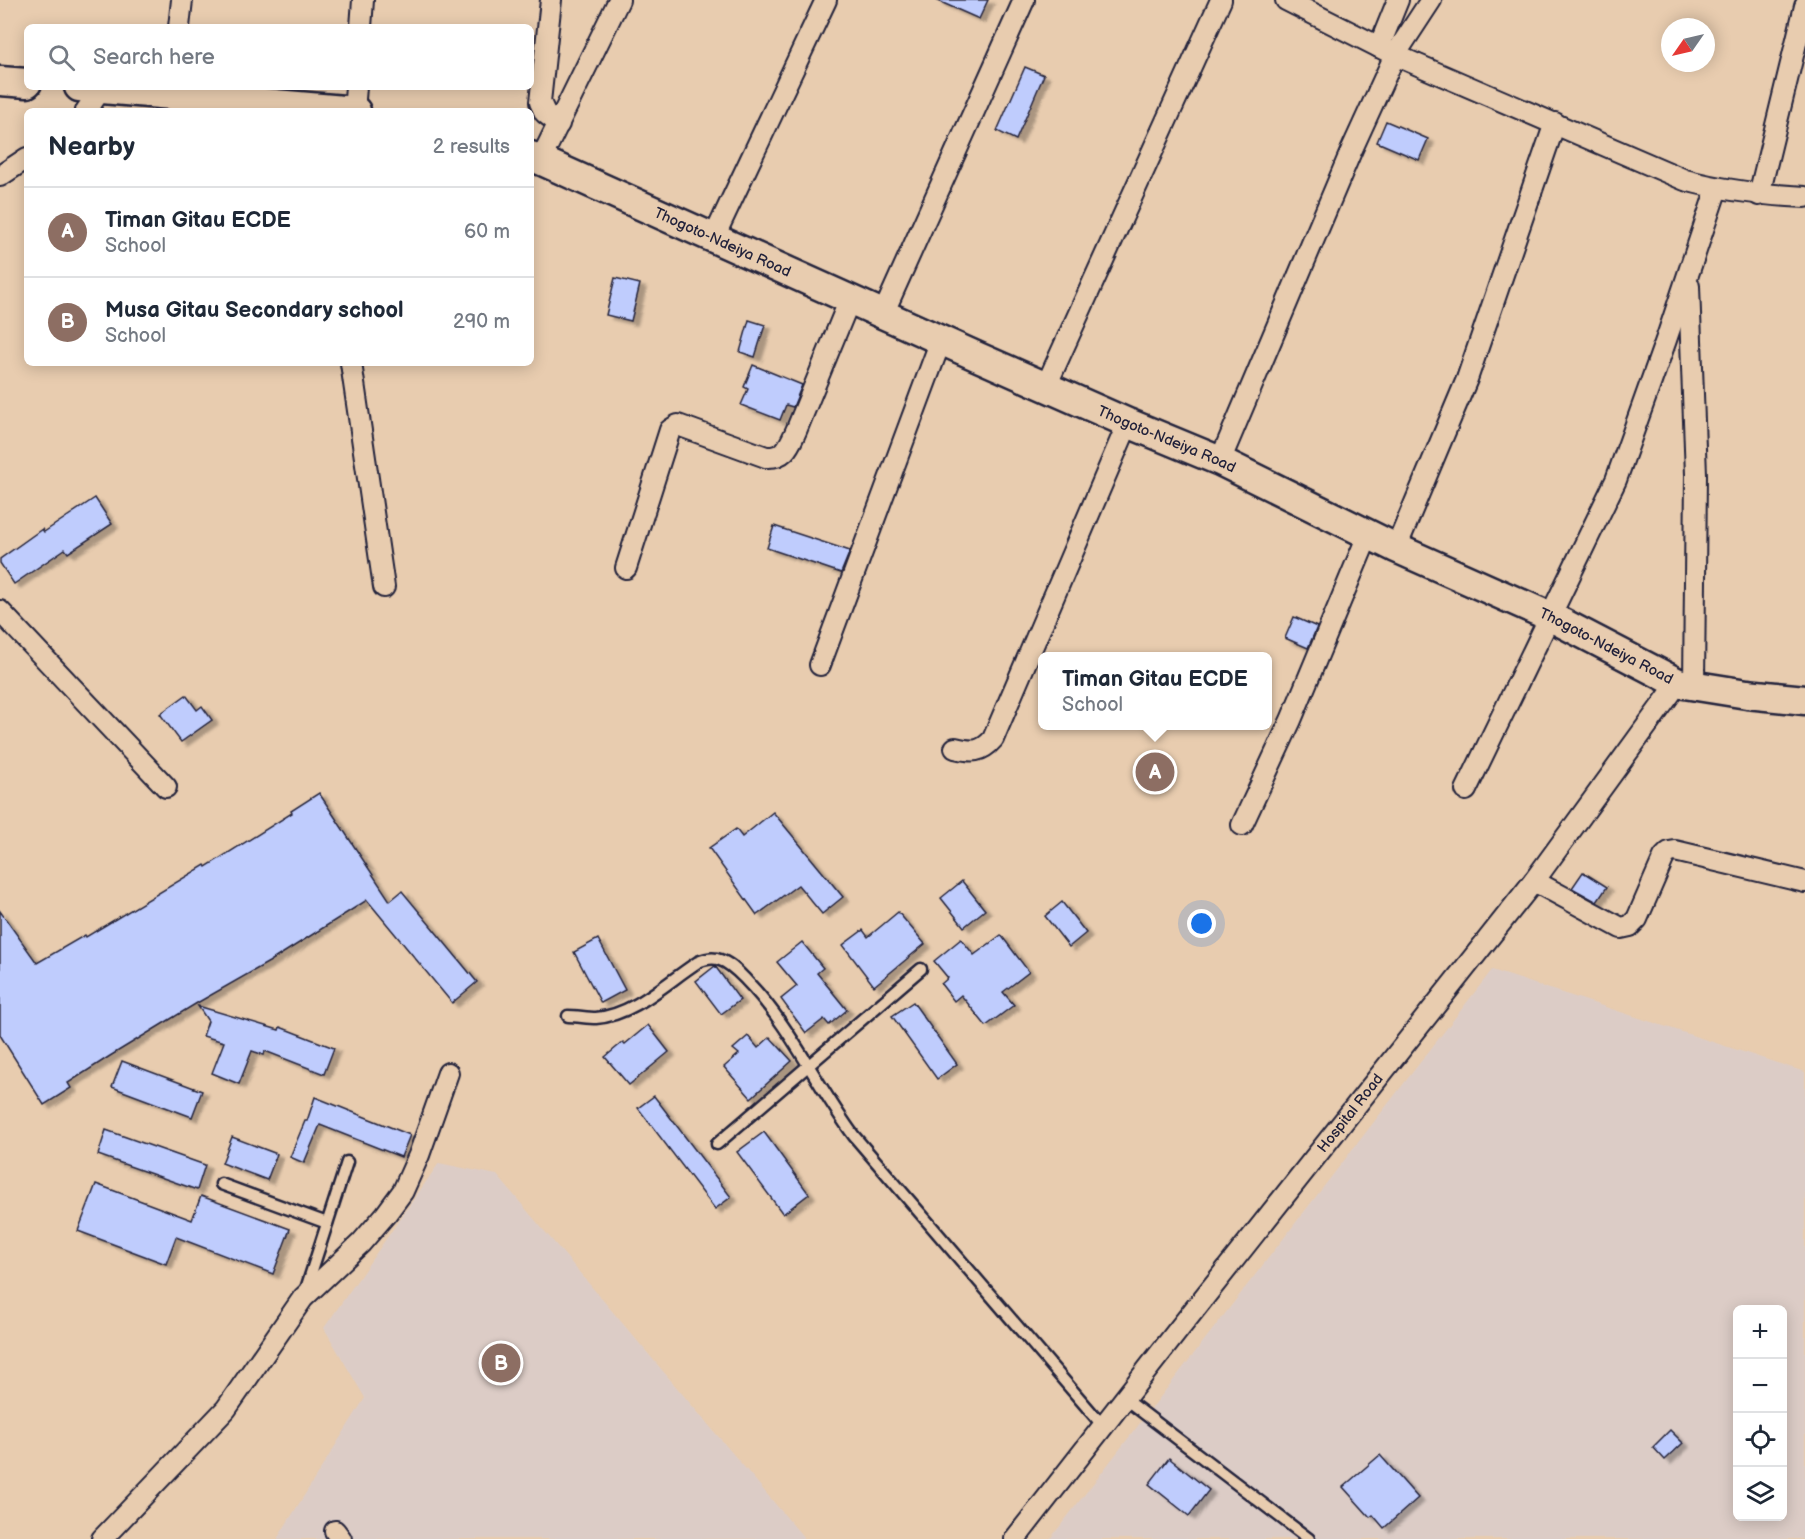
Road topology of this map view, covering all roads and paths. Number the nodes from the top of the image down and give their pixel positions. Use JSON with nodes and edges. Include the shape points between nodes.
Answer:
{"nodes":[{"id":1,"x":182,"y":0,"type":"edge"},
{"id":2,"x":363,"y":0,"type":"edge"},
{"id":3,"x":551,"y":0,"type":"edge"},
{"id":4,"x":619,"y":0,"type":"edge"},
{"id":5,"x":826,"y":0,"type":"edge"},
{"id":6,"x":1024,"y":0,"type":"edge"},
{"id":7,"x":1221,"y":0,"type":"edge"},
{"id":8,"x":1286,"y":0,"type":"edge"},
{"id":9,"x":1398,"y":0,"type":"edge"},
{"id":10,"x":1431,"y":0,"type":"edge"},
{"id":11,"x":1805,"y":6,"type":"edge"},
{"id":12,"x":179,"y":24,"type":"edge"},
{"id":13,"x":361,"y":24,"type":"edge"},
{"id":14,"x":1387,"y":51,"type":"junction"},
{"id":15,"x":0,"y":81,"type":"edge"},
{"id":16,"x":24,"y":83,"type":"edge"},
{"id":17,"x":356,"y":90,"type":"edge"},
{"id":18,"x":88,"y":96,"type":"edge"},
{"id":19,"x":180,"y":97,"type":"edge"},
{"id":20,"x":302,"y":108,"type":"edge"},
{"id":21,"x":355,"y":108,"type":"edge"},
{"id":22,"x":1555,"y":123,"type":"junction"},
{"id":23,"x":559,"y":124,"type":"junction"},
{"id":24,"x":536,"y":158,"type":"edge"},
{"id":25,"x":24,"y":160,"type":"edge"},
{"id":26,"x":0,"y":176,"type":"edge"},
{"id":27,"x":1717,"y":188,"type":"junction"},
{"id":28,"x":1759,"y":195,"type":"junction"},
{"id":29,"x":1805,"y":197,"type":"edge"},
{"id":30,"x":714,"y":237,"type":"junction"},
{"id":31,"x":1689,"y":272,"type":"junction"},
{"id":32,"x":850,"y":299,"type":"junction"},
{"id":33,"x":883,"y":314,"type":"junction"},
{"id":34,"x":941,"y":340,"type":"junction"},
{"id":35,"x":351,"y":366,"type":"edge"},
{"id":36,"x":1046,"y":386,"type":"junction"},
{"id":37,"x":1128,"y":423,"type":"junction"},
{"id":38,"x":1220,"y":461,"type":"junction"},
{"id":39,"x":1368,"y":535,"type":"junction"},
{"id":40,"x":1396,"y":549,"type":"junction"},
{"id":41,"x":626,"y":568,"type":"dead end"},
{"id":42,"x":384,"y":587,"type":"dead end"},
{"id":43,"x":0,"y":611,"type":"edge"},
{"id":44,"x":1551,"y":617,"type":"junction"},
{"id":45,"x":820,"y":665,"type":"dead end"},
{"id":46,"x":1686,"y":684,"type":"junction"},
{"id":47,"x":1805,"y":700,"type":"edge"},
{"id":48,"x":956,"y":748,"type":"dead end"},
{"id":49,"x":166,"y":787,"type":"dead end"},
{"id":50,"x":1466,"y":790,"type":"dead end"},
{"id":51,"x":1242,"y":825,"type":"dead end"},
{"id":52,"x":1534,"y":881,"type":"junction"},
{"id":53,"x":1805,"y":882,"type":"edge"},
{"id":54,"x":921,"y":969,"type":"dead end"},
{"id":55,"x":568,"y":1016,"type":"dead end"},
{"id":56,"x":809,"y":1065,"type":"junction"},
{"id":57,"x":448,"y":1073,"type":"dead end"},
{"id":58,"x":717,"y":1144,"type":"dead end"},
{"id":59,"x":347,"y":1162,"type":"dead end"},
{"id":60,"x":221,"y":1184,"type":"dead end"},
{"id":61,"x":327,"y":1223,"type":"junction"},
{"id":62,"x":303,"y":1298,"type":"junction"},
{"id":63,"x":1124,"y":1398,"type":"junction"},
{"id":64,"x":1103,"y":1426,"type":"junction"},
{"id":65,"x":102,"y":1539,"type":"edge"},
{"id":66,"x":1015,"y":1539,"type":"edge"},
{"id":67,"x":1309,"y":1539,"type":"edge"}],
"edges":[{"from":1,"to":12,"type":"street"},
{"from":2,"to":13,"type":"street"},
{"from":3,"to":23,"type":"street","via":[[540,102],[545,113]]},
{"from":4,"to":23,"type":"street"},
{"from":5,"to":30,"type":"street"},
{"from":6,"to":33,"type":"street"},
{"from":7,"to":36,"type":"street"},
{"from":8,"to":14,"type":"street"},
{"from":9,"to":14,"type":"street"},
{"from":10,"to":14,"type":"street"},
{"from":11,"to":28,"type":"street"},
{"from":14,"to":22,"type":"street"},
{"from":14,"to":38,"type":"street"},
{"from":15,"to":16,"type":"main road"},
{"from":17,"to":21,"type":"street"},
{"from":18,"to":19,"type":"main road"},
{"from":19,"to":20,"type":"main road"},
{"from":22,"to":27,"type":"street","via":[[1685,180]]},
{"from":22,"to":40,"type":"street","via":[[1467,379]]},
{"from":23,"to":24,"type":"street"},
{"from":24,"to":30,"type":"main road","name":"Thogoto-Ndeiya Road"},
{"from":25,"to":26,"type":"street"},
{"from":27,"to":28,"type":"street"},
{"from":27,"to":31,"type":"street"},
{"from":28,"to":29,"type":"street"},
{"from":30,"to":32,"type":"main road","name":"Thogoto-Ndeiya Road"},
{"from":31,"to":44,"type":"street","via":[[1616,480]]},
{"from":31,"to":46,"type":"street","via":[[1696,475]]},
{"from":32,"to":33,"type":"main road","name":"Thogoto-Ndeiya Road"},
{"from":32,"to":41,"type":"street","via":[[788,450],[782,455],[766,457],[678,425],[670,430]]},
{"from":33,"to":34,"type":"main road","name":"Thogoto-Ndeiya Road"},
{"from":34,"to":36,"type":"main road","name":"Thogoto-Ndeiya Road"},
{"from":34,"to":45,"type":"street"},
{"from":35,"to":42,"type":"street"},
{"from":36,"to":37,"type":"main road","name":"Thogoto-Ndeiya Road"},
{"from":37,"to":38,"type":"main road","name":"Thogoto-Ndeiya Road"},
{"from":37,"to":48,"type":"street","via":[[993,739],[981,750]]},
{"from":38,"to":39,"type":"main road","name":"Thogoto-Ndeiya Road"},
{"from":39,"to":40,"type":"main road","name":"Thogoto-Ndeiya Road"},
{"from":39,"to":51,"type":"street","via":[[1291,720]]},
{"from":40,"to":44,"type":"main road","name":"Thogoto-Ndeiya Road"},
{"from":43,"to":49,"type":"street"},
{"from":44,"to":46,"type":"main road","name":"Thogoto-Ndeiya Road"},
{"from":44,"to":50,"type":"street"},
{"from":46,"to":47,"type":"main road","name":"Thogoto-Ndeiya Road"},
{"from":46,"to":52,"type":"street","name":"Hospital Road"},
{"from":52,"to":53,"type":"street","via":[[1621,928],[1637,919],[1669,852]]},
{"from":52,"to":63,"type":"street","name":"Hospital Road"},
{"from":54,"to":56,"type":"lane"},
{"from":55,"to":56,"type":"lane","via":[[596,1018],[614,1014],[698,962],[720,959],[763,997]]},
{"from":56,"to":58,"type":"lane"},
{"from":56,"to":64,"type":"lane","via":[[854,1136]]},
{"from":57,"to":62,"type":"street","via":[[403,1191],[361,1243]]},
{"from":59,"to":61,"type":"lane"},
{"from":60,"to":61,"type":"lane"},
{"from":61,"to":62,"type":"lane"},
{"from":62,"to":65,"type":"street","via":[[226,1408]]},
{"from":63,"to":64,"type":"street","name":"Hospital Road"},
{"from":63,"to":67,"type":"lane"},
{"from":64,"to":66,"type":"street","name":"Hospital Road"}]}
